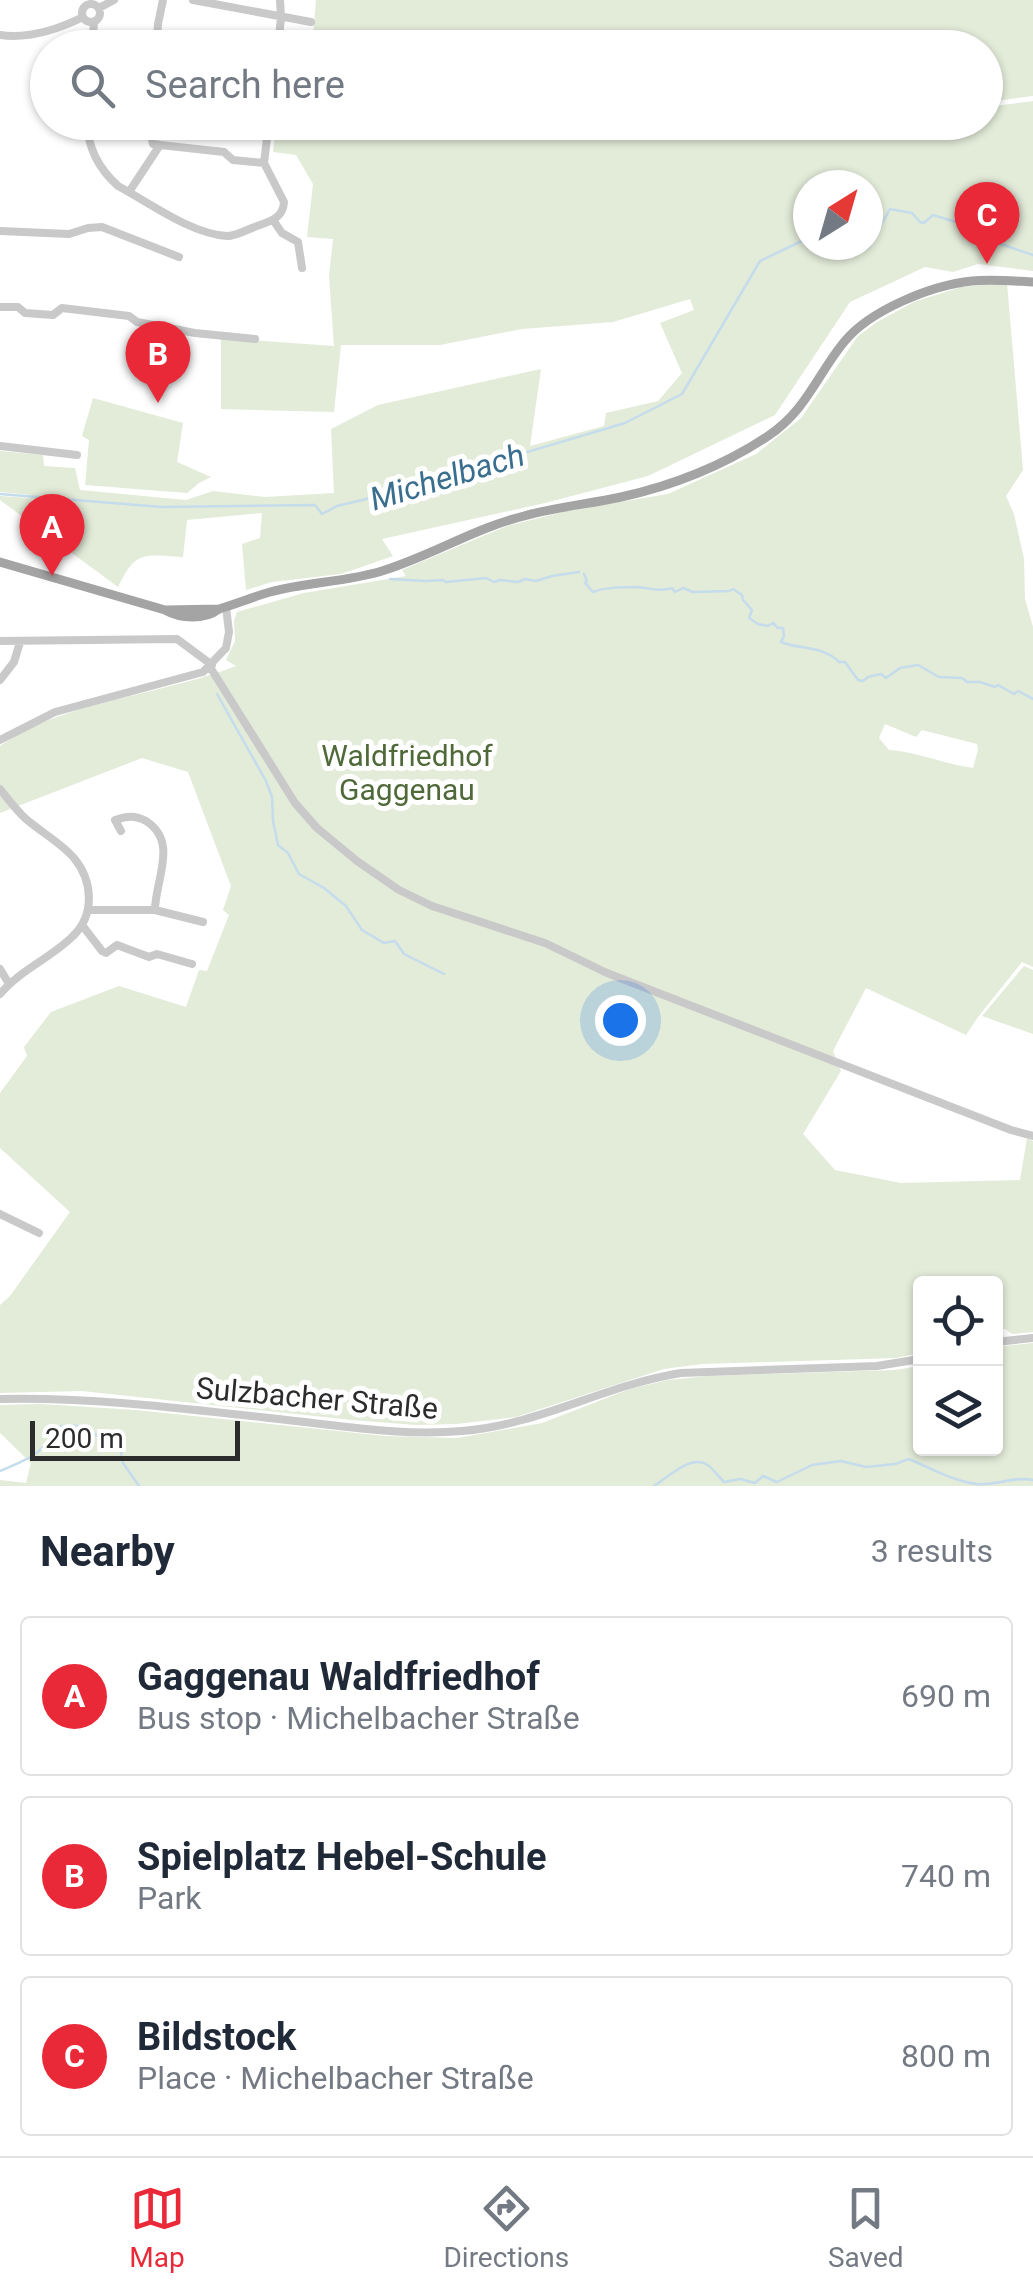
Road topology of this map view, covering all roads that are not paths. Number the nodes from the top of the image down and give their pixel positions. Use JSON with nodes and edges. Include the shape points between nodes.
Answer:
{"nodes":[{"id":1,"x":114,"y":0,"type":"edge"},
{"id":2,"x":163,"y":0,"type":"edge"},
{"id":3,"x":194,"y":0,"type":"edge"},
{"id":4,"x":280,"y":0,"type":"edge"},
{"id":5,"x":87,"y":2,"type":"edge"},
{"id":6,"x":100,"y":8,"type":"junction"},
{"id":7,"x":83,"y":17,"type":"junction"},
{"id":8,"x":281,"y":17,"type":"junction"},
{"id":9,"x":94,"y":22,"type":"junction"},
{"id":10,"x":310,"y":22,"type":"dead end"},
{"id":11,"x":52,"y":30,"type":"edge"},
{"id":12,"x":93,"y":30,"type":"edge"},
{"id":13,"x":158,"y":30,"type":"edge"},
{"id":14,"x":280,"y":30,"type":"edge"},
{"id":15,"x":30,"y":34,"type":"edge"},
{"id":16,"x":0,"y":35,"type":"edge"},
{"id":17,"x":88,"y":140,"type":"edge"},
{"id":18,"x":152,"y":140,"type":"edge"},
{"id":19,"x":267,"y":140,"type":"edge"},
{"id":20,"x":160,"y":145,"type":"junction"},
{"id":21,"x":264,"y":163,"type":"junction"},
{"id":22,"x":129,"y":192,"type":"junction"},
{"id":23,"x":272,"y":220,"type":"junction"},
{"id":24,"x":0,"y":231,"type":"edge"},
{"id":25,"x":179,"y":257,"type":"dead end"},
{"id":26,"x":302,"y":268,"type":"dead end"},
{"id":27,"x":1033,"y":282,"type":"edge"},
{"id":28,"x":0,"y":307,"type":"edge"},
{"id":29,"x":255,"y":339,"type":"dead end"},
{"id":30,"x":0,"y":446,"type":"edge"},
{"id":31,"x":76,"y":455,"type":"dead end"},
{"id":32,"x":0,"y":562,"type":"edge"},
{"id":33,"x":223,"y":608,"type":"junction"},
{"id":34,"x":0,"y":641,"type":"edge"},
{"id":35,"x":20,"y":642,"type":"junction"},
{"id":36,"x":211,"y":666,"type":"junction"},
{"id":37,"x":0,"y":680,"type":"edge"},
{"id":38,"x":0,"y":740,"type":"edge"},
{"id":39,"x":0,"y":789,"type":"edge"},
{"id":40,"x":121,"y":831,"type":"dead end"},
{"id":41,"x":90,"y":910,"type":"junction"},
{"id":42,"x":156,"y":910,"type":"junction"},
{"id":43,"x":203,"y":922,"type":"dead end"},
{"id":44,"x":82,"y":924,"type":"junction"},
{"id":45,"x":192,"y":964,"type":"dead end"},
{"id":46,"x":0,"y":969,"type":"edge"},
{"id":47,"x":8,"y":984,"type":"junction"},
{"id":48,"x":0,"y":994,"type":"edge"},
{"id":49,"x":1033,"y":1136,"type":"edge"},
{"id":50,"x":0,"y":1214,"type":"edge"},
{"id":51,"x":39,"y":1234,"type":"dead end"},
{"id":52,"x":1033,"y":1338,"type":"edge"},
{"id":53,"x":1003,"y":1341,"type":"edge"},
{"id":54,"x":913,"y":1360,"type":"edge"},
{"id":55,"x":0,"y":1399,"type":"edge"}],
"edges":[{"from":1,"to":6,"type":"street"},
{"from":2,"to":13,"type":"street"},
{"from":3,"to":8,"type":"street"},
{"from":4,"to":8,"type":"street"},
{"from":5,"to":6,"type":"street"},
{"from":5,"to":7,"type":"street"},
{"from":6,"to":9,"type":"street"},
{"from":7,"to":9,"type":"street"},
{"from":7,"to":11,"type":"street"},
{"from":8,"to":10,"type":"street"},
{"from":8,"to":14,"type":"street"},
{"from":9,"to":12,"type":"street"},
{"from":15,"to":16,"type":"street"},
{"from":17,"to":22,"type":"street","via":[[108,177]]},
{"from":18,"to":20,"type":"street"},
{"from":19,"to":21,"type":"street"},
{"from":20,"to":21,"type":"street"},
{"from":20,"to":22,"type":"street"},
{"from":21,"to":23,"type":"street","via":[[284,202]]},
{"from":22,"to":23,"type":"street","via":[[199,230],[231,236]]},
{"from":23,"to":26,"type":"street","via":[[298,242]]},
{"from":24,"to":25,"type":"street","via":[[69,234],[102,227]]},
{"from":27,"to":33,"type":"main road","via":[[972,281],[893,305],[845,340],[798,410],[771,435],[682,479],[525,515],[383,571]]},
{"from":28,"to":29,"type":"street","via":[[129,316]]},
{"from":30,"to":31,"type":"street"},
{"from":32,"to":33,"type":"main road","via":[[176,616]]},
{"from":33,"to":36,"type":"street","via":[[228,642]]},
{"from":34,"to":35,"type":"street"},
{"from":35,"to":36,"type":"street","via":[[176,639]]},
{"from":35,"to":37,"type":"street"},
{"from":36,"to":38,"type":"street","via":[[55,712]]},
{"from":36,"to":49,"type":"street","via":[[295,804],[399,890]]},
{"from":39,"to":41,"type":"street","via":[[73,857]]},
{"from":40,"to":42,"type":"street","via":[[116,820],[134,816],[150,823],[162,840]]},
{"from":41,"to":42,"type":"street"},
{"from":41,"to":44,"type":"street"},
{"from":42,"to":43,"type":"street"},
{"from":44,"to":45,"type":"street","via":[[102,951],[116,945]]},
{"from":44,"to":47,"type":"street"},
{"from":46,"to":47,"type":"street"},
{"from":47,"to":48,"type":"street"},
{"from":50,"to":51,"type":"street"},
{"from":52,"to":53,"type":"street"},
{"from":54,"to":55,"type":"street","name":"Sulzbacher Straße","via":[[681,1372],[525,1422],[459,1432]]}]}
